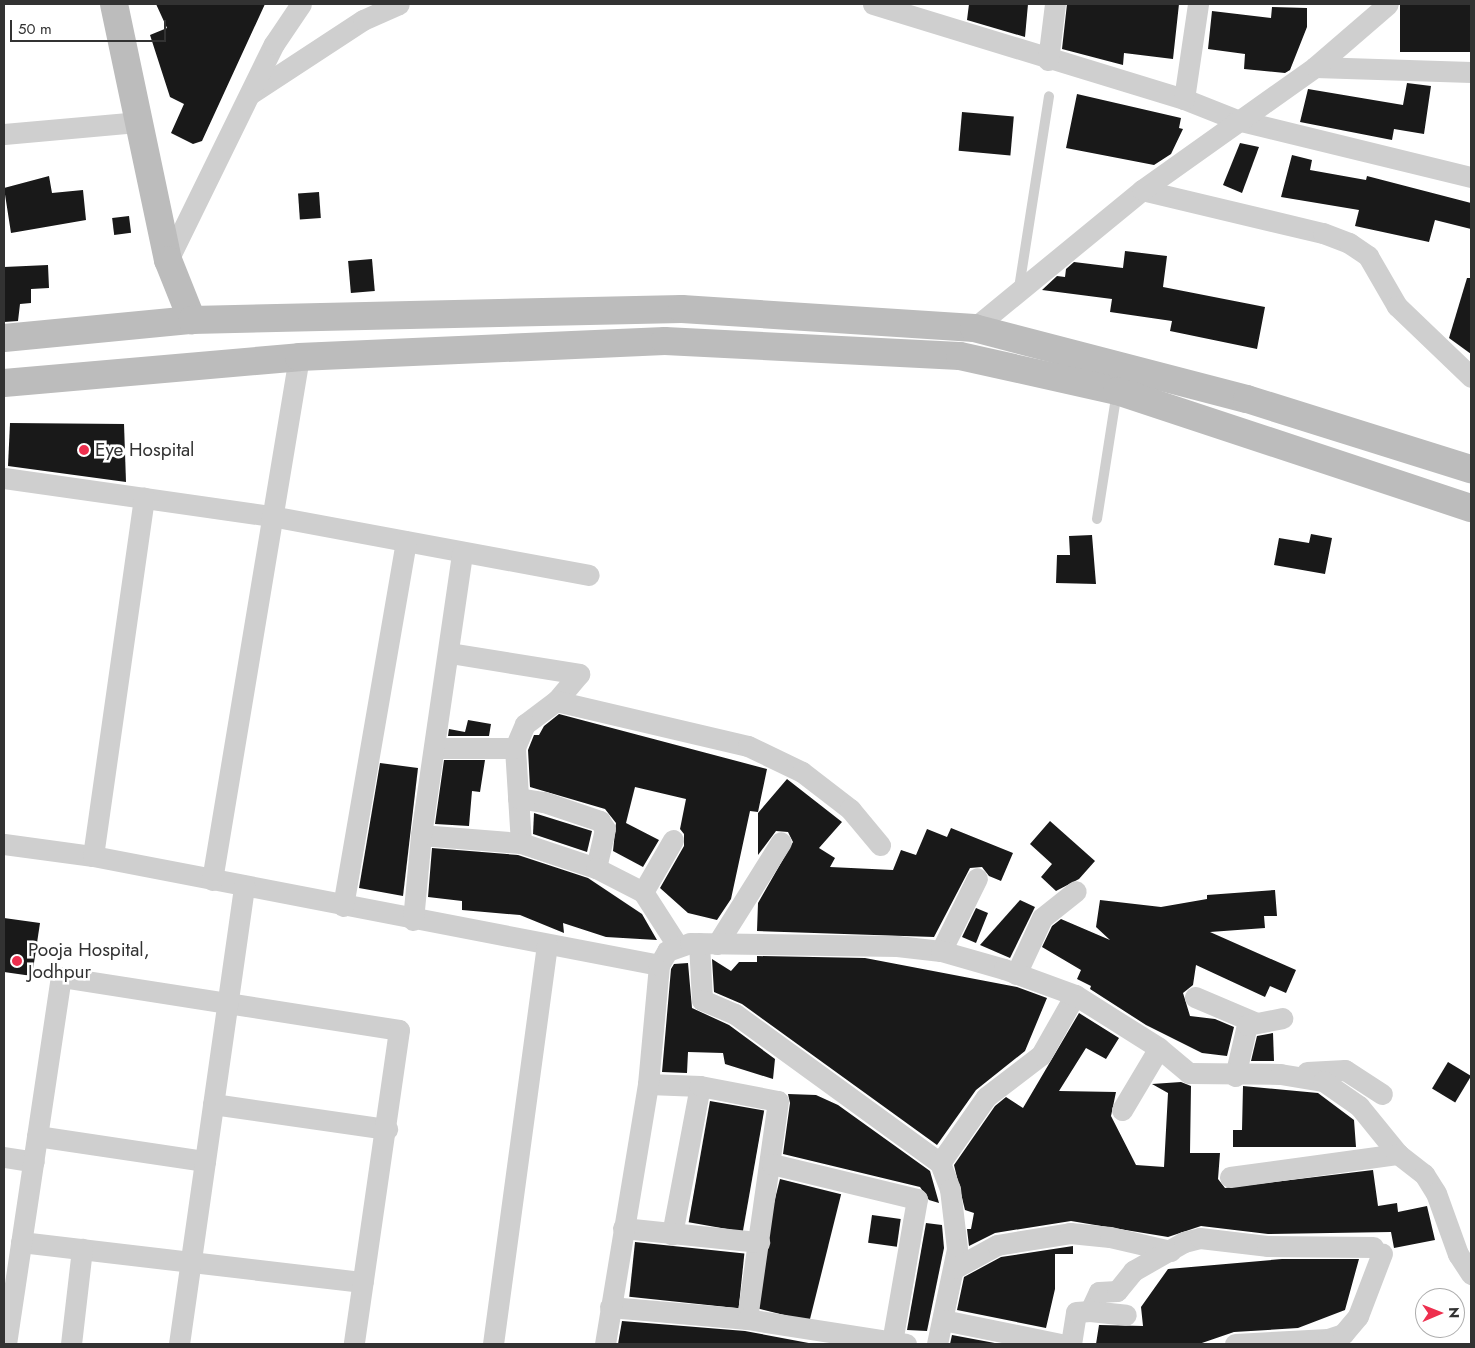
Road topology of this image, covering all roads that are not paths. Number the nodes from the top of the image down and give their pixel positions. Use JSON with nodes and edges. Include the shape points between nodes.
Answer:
{"nodes":[{"id":1,"x":114,"y":4,"type":"edge"},
{"id":2,"x":302,"y":4,"type":"edge"},
{"id":3,"x":400,"y":4,"type":"edge"},
{"id":4,"x":869,"y":4,"type":"edge"},
{"id":5,"x":1055,"y":4,"type":"edge"},
{"id":6,"x":1198,"y":4,"type":"edge"},
{"id":7,"x":1388,"y":4,"type":"edge"},
{"id":8,"x":1048,"y":60,"type":"junction"},
{"id":9,"x":1314,"y":67,"type":"junction"},
{"id":10,"x":1471,"y":72,"type":"edge"},
{"id":11,"x":250,"y":94,"type":"junction"},
{"id":12,"x":1049,"y":96,"type":"dead end"},
{"id":13,"x":1184,"y":99,"type":"junction"},
{"id":14,"x":1237,"y":120,"type":"junction"},
{"id":15,"x":139,"y":122,"type":"junction"},
{"id":16,"x":4,"y":134,"type":"edge"},
{"id":17,"x":1471,"y":177,"type":"edge"},
{"id":18,"x":1142,"y":190,"type":"junction"},
{"id":19,"x":168,"y":260,"type":"junction"},
{"id":20,"x":1018,"y":291,"type":"junction"},
{"id":21,"x":192,"y":320,"type":"junction"},
{"id":22,"x":974,"y":328,"type":"junction"},
{"id":23,"x":4,"y":338,"type":"edge"},
{"id":24,"x":299,"y":357,"type":"junction"},
{"id":25,"x":1471,"y":377,"type":"edge"},
{"id":26,"x":4,"y":383,"type":"edge"},
{"id":27,"x":1118,"y":391,"type":"junction"},
{"id":28,"x":1471,"y":469,"type":"edge"},
{"id":29,"x":4,"y":478,"type":"edge"},
{"id":30,"x":144,"y":498,"type":"junction"},
{"id":31,"x":1471,"y":508,"type":"edge"},
{"id":32,"x":271,"y":516,"type":"junction"},
{"id":33,"x":1097,"y":519,"type":"dead end"},
{"id":34,"x":406,"y":541,"type":"junction"},
{"id":35,"x":462,"y":553,"type":"junction"},
{"id":36,"x":589,"y":575,"type":"dead end"},
{"id":37,"x":450,"y":652,"type":"junction"},
{"id":38,"x":556,"y":702,"type":"junction"},
{"id":39,"x":435,"y":748,"type":"junction"},
{"id":40,"x":515,"y":748,"type":"junction"},
{"id":41,"x":518,"y":798,"type":"junction"},
{"id":42,"x":420,"y":834,"type":"junction"},
{"id":43,"x":673,"y":840,"type":"dead end"},
{"id":44,"x":782,"y":842,"type":"dead end"},
{"id":45,"x":521,"y":843,"type":"junction"},
{"id":46,"x":4,"y":844,"type":"edge"},
{"id":47,"x":880,"y":845,"type":"dead end"},
{"id":48,"x":93,"y":856,"type":"junction"},
{"id":49,"x":596,"y":868,"type":"junction"},
{"id":50,"x":977,"y":878,"type":"dead end"},
{"id":51,"x":212,"y":880,"type":"junction"},
{"id":52,"x":244,"y":886,"type":"junction"},
{"id":53,"x":1076,"y":891,"type":"dead end"},
{"id":54,"x":643,"y":892,"type":"junction"},
{"id":55,"x":343,"y":906,"type":"junction"},
{"id":56,"x":413,"y":920,"type":"junction"},
{"id":57,"x":708,"y":944,"type":"junction"},
{"id":58,"x":547,"y":945,"type":"junction"},
{"id":59,"x":677,"y":945,"type":"junction"},
{"id":60,"x":941,"y":951,"type":"junction"},
{"id":61,"x":659,"y":965,"type":"junction"},
{"id":62,"x":1016,"y":974,"type":"junction"},
{"id":63,"x":1075,"y":995,"type":"junction"},
{"id":64,"x":1195,"y":997,"type":"dead end"},
{"id":65,"x":227,"y":1006,"type":"junction"},
{"id":66,"x":1282,"y":1018,"type":"dead end"},
{"id":67,"x":1254,"y":1022,"type":"junction"},
{"id":68,"x":1159,"y":1048,"type":"junction"},
{"id":69,"x":1280,"y":1074,"type":"junction"},
{"id":70,"x":1235,"y":1076,"type":"junction"},
{"id":71,"x":648,"y":1084,"type":"junction"},
{"id":72,"x":700,"y":1086,"type":"junction"},
{"id":73,"x":1382,"y":1094,"type":"dead end"},
{"id":74,"x":213,"y":1104,"type":"junction"},
{"id":75,"x":1122,"y":1110,"type":"dead end"},
{"id":76,"x":387,"y":1129,"type":"junction"},
{"id":77,"x":37,"y":1136,"type":"junction"},
{"id":78,"x":1398,"y":1154,"type":"junction"},
{"id":79,"x":4,"y":1157,"type":"edge"},
{"id":80,"x":205,"y":1161,"type":"junction"},
{"id":81,"x":34,"y":1162,"type":"junction"},
{"id":82,"x":940,"y":1163,"type":"junction"},
{"id":83,"x":772,"y":1164,"type":"junction"},
{"id":84,"x":1230,"y":1177,"type":"dead end"},
{"id":85,"x":623,"y":1228,"type":"junction"},
{"id":86,"x":672,"y":1234,"type":"junction"},
{"id":87,"x":22,"y":1242,"type":"junction"},
{"id":88,"x":759,"y":1242,"type":"junction"},
{"id":89,"x":82,"y":1249,"type":"junction"},
{"id":90,"x":1170,"y":1250,"type":"junction"},
{"id":91,"x":191,"y":1260,"type":"junction"},
{"id":92,"x":955,"y":1268,"type":"junction"},
{"id":93,"x":1471,"y":1274,"type":"edge"},
{"id":94,"x":363,"y":1282,"type":"junction"},
{"id":95,"x":610,"y":1307,"type":"junction"},
{"id":96,"x":1090,"y":1311,"type":"junction"},
{"id":97,"x":1126,"y":1315,"type":"dead end"},
{"id":98,"x":747,"y":1319,"type":"junction"},
{"id":99,"x":943,"y":1320,"type":"junction"},
{"id":100,"x":899,"y":1343,"type":"edge"},
{"id":101,"x":6,"y":1344,"type":"edge"},
{"id":102,"x":71,"y":1344,"type":"edge"},
{"id":103,"x":179,"y":1344,"type":"edge"},
{"id":104,"x":354,"y":1344,"type":"edge"},
{"id":105,"x":492,"y":1344,"type":"edge"},
{"id":106,"x":605,"y":1344,"type":"edge"},
{"id":107,"x":937,"y":1344,"type":"edge"},
{"id":108,"x":1061,"y":1344,"type":"edge"},
{"id":109,"x":1071,"y":1344,"type":"edge"},
{"id":110,"x":1234,"y":1344,"type":"edge"}],
"edges":[{"from":1,"to":15,"type":"main road"},
{"from":2,"to":11,"type":"street","via":[[274,44]]},
{"from":3,"to":11,"type":"street","via":[[363,20]]},
{"from":4,"to":8,"type":"street"},
{"from":5,"to":8,"type":"street"},
{"from":6,"to":13,"type":"street"},
{"from":7,"to":9,"type":"street"},
{"from":8,"to":13,"type":"street"},
{"from":9,"to":10,"type":"street"},
{"from":9,"to":14,"type":"street"},
{"from":11,"to":19,"type":"street"},
{"from":12,"to":20,"type":"lane"},
{"from":13,"to":14,"type":"street"},
{"from":14,"to":17,"type":"street"},
{"from":14,"to":18,"type":"street"},
{"from":15,"to":16,"type":"street"},
{"from":15,"to":19,"type":"main road"},
{"from":18,"to":20,"type":"street"},
{"from":18,"to":25,"type":"street","via":[[1323,233],[1350,243],[1368,256],[1397,306]]},
{"from":19,"to":21,"type":"main road"},
{"from":20,"to":22,"type":"street"},
{"from":21,"to":22,"type":"main road","via":[[682,309]]},
{"from":21,"to":23,"type":"main road"},
{"from":22,"to":28,"type":"main road","via":[[1247,399]]},
{"from":24,"to":26,"type":"main road"},
{"from":24,"to":27,"type":"main road","via":[[666,341],[960,356]]},
{"from":24,"to":32,"type":"street"},
{"from":27,"to":31,"type":"main road"},
{"from":27,"to":33,"type":"lane"},
{"from":29,"to":30,"type":"street"},
{"from":30,"to":32,"type":"street"},
{"from":30,"to":48,"type":"street"},
{"from":32,"to":34,"type":"street"},
{"from":32,"to":51,"type":"street"},
{"from":34,"to":35,"type":"street"},
{"from":34,"to":55,"type":"street"},
{"from":35,"to":36,"type":"street"},
{"from":35,"to":37,"type":"street"},
{"from":37,"to":38,"type":"street","via":[[579,674]]},
{"from":37,"to":39,"type":"street"},
{"from":38,"to":40,"type":"street","via":[[526,724]]},
{"from":38,"to":47,"type":"street","via":[[748,746],[802,772],[850,809]]},
{"from":39,"to":40,"type":"street"},
{"from":39,"to":42,"type":"street"},
{"from":40,"to":41,"type":"street"},
{"from":41,"to":45,"type":"street"},
{"from":41,"to":49,"type":"street","via":[[544,802],[600,821],[605,829]]},
{"from":42,"to":45,"type":"street"},
{"from":42,"to":56,"type":"street"},
{"from":43,"to":54,"type":"street"},
{"from":44,"to":57,"type":"street"},
{"from":45,"to":49,"type":"street"},
{"from":46,"to":48,"type":"street"},
{"from":48,"to":51,"type":"street"},
{"from":49,"to":54,"type":"street"},
{"from":50,"to":60,"type":"street"},
{"from":51,"to":52,"type":"street"},
{"from":52,"to":55,"type":"street"},
{"from":52,"to":65,"type":"street"},
{"from":53,"to":62,"type":"street","via":[[1042,918]]},
{"from":54,"to":59,"type":"street"},
{"from":55,"to":56,"type":"street"},
{"from":56,"to":58,"type":"street"},
{"from":57,"to":59,"type":"street"},
{"from":57,"to":60,"type":"street","via":[[898,946]]},
{"from":57,"to":82,"type":"street","via":[[702,1000],[735,1014]]},
{"from":58,"to":61,"type":"street"},
{"from":58,"to":105,"type":"street"},
{"from":59,"to":61,"type":"street","via":[[667,951]]},
{"from":60,"to":62,"type":"street"},
{"from":61,"to":71,"type":"street"},
{"from":62,"to":63,"type":"street"},
{"from":63,"to":68,"type":"street"},
{"from":63,"to":82,"type":"street","via":[[1041,1055],[986,1097]]},
{"from":64,"to":67,"type":"street"},
{"from":65,"to":74,"type":"street"},
{"from":65,"to":76,"type":"street","via":[[399,1030]]},
{"from":65,"to":77,"type":"street","via":[[61,977]]},
{"from":66,"to":67,"type":"street"},
{"from":67,"to":70,"type":"street","via":[[1243,1030]]},
{"from":68,"to":70,"type":"street","via":[[1189,1073]]},
{"from":68,"to":75,"type":"street"},
{"from":69,"to":70,"type":"street"},
{"from":69,"to":73,"type":"street","via":[[1344,1070]]},
{"from":69,"to":78,"type":"street","via":[[1323,1081],[1340,1089],[1359,1106]]},
{"from":71,"to":72,"type":"street"},
{"from":71,"to":85,"type":"street"},
{"from":72,"to":83,"type":"street","via":[[778,1102]]},
{"from":72,"to":86,"type":"street"},
{"from":74,"to":76,"type":"street"},
{"from":74,"to":80,"type":"street"},
{"from":76,"to":94,"type":"street"},
{"from":77,"to":80,"type":"street"},
{"from":77,"to":81,"type":"street"},
{"from":78,"to":84,"type":"street"},
{"from":78,"to":93,"type":"street","via":[[1424,1174],[1436,1193],[1449,1233]]},
{"from":79,"to":81,"type":"street"},
{"from":80,"to":91,"type":"street"},
{"from":81,"to":87,"type":"street"},
{"from":82,"to":92,"type":"street","via":[[950,1189]]},
{"from":83,"to":88,"type":"street"},
{"from":83,"to":100,"type":"street","via":[[917,1198]]},
{"from":85,"to":86,"type":"street"},
{"from":85,"to":95,"type":"street"},
{"from":86,"to":88,"type":"street"},
{"from":87,"to":89,"type":"street"},
{"from":87,"to":101,"type":"street"},
{"from":88,"to":98,"type":"street"},
{"from":89,"to":91,"type":"street"},
{"from":89,"to":102,"type":"street"},
{"from":90,"to":92,"type":"street","via":[[1110,1237],[1070,1233],[997,1246]]},
{"from":90,"to":96,"type":"street","via":[[1133,1270],[1117,1291],[1099,1292]]},
{"from":90,"to":110,"type":"street","via":[[1200,1238],[1267,1246],[1377,1250],[1358,1316],[1343,1334],[1328,1339]]},
{"from":91,"to":94,"type":"street"},
{"from":91,"to":103,"type":"street"},
{"from":92,"to":99,"type":"street"},
{"from":94,"to":104,"type":"street"},
{"from":95,"to":98,"type":"street"},
{"from":95,"to":106,"type":"street"},
{"from":96,"to":97,"type":"street"},
{"from":96,"to":109,"type":"street","via":[[1076,1312]]},
{"from":98,"to":100,"type":"street"},
{"from":99,"to":107,"type":"street"},
{"from":99,"to":108,"type":"street"}]}
